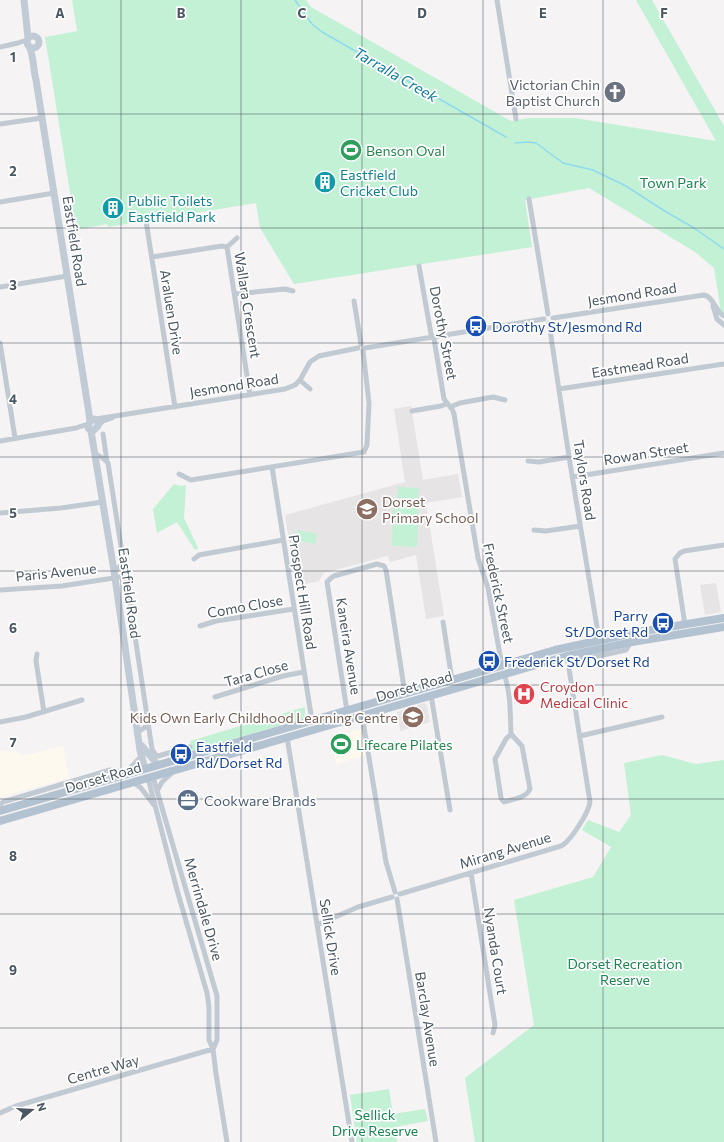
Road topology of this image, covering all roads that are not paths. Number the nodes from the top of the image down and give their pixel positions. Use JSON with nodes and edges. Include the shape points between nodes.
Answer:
{"nodes":[{"id":1,"x":497,"y":0,"type":"edge"},
{"id":2,"x":24,"y":3,"type":"edge"},
{"id":3,"x":36,"y":36,"type":"junction"},
{"id":4,"x":30,"y":43,"type":"junction"},
{"id":5,"x":0,"y":46,"type":"edge"},
{"id":6,"x":42,"y":118,"type":"junction"},
{"id":7,"x":516,"y":120,"type":"dead end"},
{"id":8,"x":0,"y":124,"type":"edge"},
{"id":9,"x":54,"y":193,"type":"junction"},
{"id":10,"x":530,"y":199,"type":"dead end"},
{"id":11,"x":0,"y":202,"type":"edge"},
{"id":12,"x":146,"y":221,"type":"dead end"},
{"id":13,"x":237,"y":238,"type":"dead end"},
{"id":14,"x":227,"y":247,"type":"junction"},
{"id":15,"x":152,"y":257,"type":"junction"},
{"id":16,"x":419,"y":266,"type":"dead end"},
{"id":17,"x":67,"y":276,"type":"junction"},
{"id":18,"x":0,"y":287,"type":"edge"},
{"id":19,"x":293,"y":291,"type":"dead end"},
{"id":20,"x":235,"y":294,"type":"junction"},
{"id":21,"x":354,"y":301,"type":"dead end"},
{"id":22,"x":712,"y":301,"type":"junction"},
{"id":23,"x":548,"y":314,"type":"junction"},
{"id":24,"x":724,"y":316,"type":"edge"},
{"id":25,"x":553,"y":318,"type":"junction"},
{"id":26,"x":544,"y":319,"type":"junction"},
{"id":27,"x":549,"y":323,"type":"junction"},
{"id":28,"x":724,"y":325,"type":"edge"},
{"id":29,"x":433,"y":336,"type":"junction"},
{"id":30,"x":0,"y":343,"type":"edge"},
{"id":31,"x":362,"y":348,"type":"junction"},
{"id":32,"x":724,"y":364,"type":"edge"},
{"id":33,"x":2,"y":375,"type":"edge"},
{"id":34,"x":300,"y":380,"type":"junction"},
{"id":35,"x":310,"y":389,"type":"dead end"},
{"id":36,"x":560,"y":389,"type":"junction"},
{"id":37,"x":250,"y":395,"type":"junction"},
{"id":38,"x":505,"y":400,"type":"dead end"},
{"id":39,"x":448,"y":405,"type":"junction"},
{"id":40,"x":175,"y":407,"type":"junction"},
{"id":41,"x":412,"y":411,"type":"dead end"},
{"id":42,"x":93,"y":425,"type":"junction"},
{"id":43,"x":103,"y":434,"type":"dead end"},
{"id":44,"x":15,"y":438,"type":"junction"},
{"id":45,"x":0,"y":441,"type":"edge"},
{"id":46,"x":95,"y":453,"type":"junction"},
{"id":47,"x":724,"y":453,"type":"edge"},
{"id":48,"x":569,"y":457,"type":"junction"},
{"id":49,"x":528,"y":461,"type":"dead end"},
{"id":50,"x":108,"y":463,"type":"junction"},
{"id":51,"x":272,"y":467,"type":"junction"},
{"id":52,"x":179,"y":474,"type":"dead end"},
{"id":53,"x":573,"y":477,"type":"junction"},
{"id":54,"x":103,"y":502,"type":"junction"},
{"id":55,"x":0,"y":513,"type":"edge"},
{"id":56,"x":580,"y":526,"type":"junction"},
{"id":57,"x":534,"y":530,"type":"dead end"},
{"id":58,"x":283,"y":540,"type":"junction"},
{"id":59,"x":724,"y":545,"type":"edge"},
{"id":60,"x":194,"y":559,"type":"dead end"},
{"id":61,"x":115,"y":574,"type":"junction"},
{"id":62,"x":0,"y":590,"type":"edge"},
{"id":63,"x":294,"y":609,"type":"junction"},
{"id":64,"x":724,"y":618,"type":"edge"},
{"id":65,"x":443,"y":622,"type":"dead end"},
{"id":66,"x":685,"y":625,"type":"junction"},
{"id":67,"x":200,"y":626,"type":"dead end"},
{"id":68,"x":724,"y":627,"type":"edge"},
{"id":69,"x":632,"y":642,"type":"junction"},
{"id":70,"x":600,"y":644,"type":"junction"},
{"id":71,"x":577,"y":653,"type":"junction"},
{"id":72,"x":37,"y":654,"type":"dead end"},
{"id":73,"x":567,"y":656,"type":"junction"},
{"id":74,"x":503,"y":670,"type":"junction"},
{"id":75,"x":304,"y":672,"type":"junction"},
{"id":76,"x":452,"y":680,"type":"junction"},
{"id":77,"x":431,"y":695,"type":"junction"},
{"id":78,"x":215,"y":697,"type":"dead end"},
{"id":79,"x":406,"y":698,"type":"junction"},
{"id":80,"x":82,"y":700,"type":"dead end"},
{"id":81,"x":347,"y":711,"type":"junction"},
{"id":82,"x":44,"y":712,"type":"junction"},
{"id":83,"x":362,"y":715,"type":"junction"},
{"id":84,"x":662,"y":717,"type":"dead end"},
{"id":85,"x":312,"y":721,"type":"junction"},
{"id":86,"x":0,"y":722,"type":"edge"},
{"id":87,"x":148,"y":725,"type":"junction"},
{"id":88,"x":286,"y":733,"type":"junction"},
{"id":89,"x":511,"y":734,"type":"junction"},
{"id":90,"x":138,"y":735,"type":"junction"},
{"id":91,"x":580,"y":736,"type":"junction"},
{"id":92,"x":142,"y":746,"type":"junction"},
{"id":93,"x":190,"y":747,"type":"dead end"},
{"id":94,"x":142,"y":757,"type":"junction"},
{"id":95,"x":158,"y":765,"type":"junction"},
{"id":96,"x":147,"y":768,"type":"junction"},
{"id":97,"x":177,"y":769,"type":"junction"},
{"id":98,"x":124,"y":776,"type":"junction"},
{"id":99,"x":150,"y":777,"type":"junction"},
{"id":100,"x":133,"y":782,"type":"junction"},
{"id":101,"x":158,"y":790,"type":"junction"},
{"id":102,"x":0,"y":805,"type":"edge"},
{"id":103,"x":156,"y":808,"type":"junction"},
{"id":104,"x":450,"y":810,"type":"dead end"},
{"id":105,"x":0,"y":811,"type":"edge"},
{"id":106,"x":0,"y":821,"type":"edge"},
{"id":107,"x":181,"y":873,"type":"junction"},
{"id":108,"x":471,"y":873,"type":"junction"},
{"id":109,"x":173,"y":875,"type":"junction"},
{"id":110,"x":396,"y":895,"type":"junction"},
{"id":111,"x":196,"y":923,"type":"junction"},
{"id":112,"x":187,"y":925,"type":"junction"},
{"id":113,"x":317,"y":925,"type":"junction"},
{"id":114,"x":493,"y":1033,"type":"dead end"},
{"id":115,"x":213,"y":1049,"type":"junction"},
{"id":116,"x":0,"y":1113,"type":"edge"},
{"id":117,"x":227,"y":1142,"type":"edge"},
{"id":118,"x":352,"y":1142,"type":"edge"},
{"id":119,"x":436,"y":1142,"type":"edge"}],
"edges":[{"from":1,"to":7,"type":"street"},
{"from":2,"to":3,"type":"main road","name":"Eastfield Road"},
{"from":2,"to":4,"type":"main road","name":"Eastfield Road"},
{"from":3,"to":4,"type":"main road","via":[[32,36]]},
{"from":3,"to":4,"type":"main road","name":"Eastfield Road","via":[[40,41]]},
{"from":4,"to":5,"type":"street"},
{"from":4,"to":6,"type":"main road","name":"Eastfield Road"},
{"from":6,"to":8,"type":"street"},
{"from":6,"to":9,"type":"main road","name":"Eastfield Road"},
{"from":9,"to":11,"type":"street"},
{"from":9,"to":17,"type":"main road","name":"Eastfield Road"},
{"from":10,"to":23,"type":"street"},
{"from":12,"to":15,"type":"street","name":"Araluen Drive"},
{"from":13,"to":14,"type":"street"},
{"from":14,"to":15,"type":"street","name":"Wallara Crescent"},
{"from":14,"to":20,"type":"street","name":"Wallara Crescent"},
{"from":15,"to":40,"type":"street","name":"Araluen Drive"},
{"from":16,"to":29,"type":"street","name":"Dorothy Street"},
{"from":17,"to":18,"type":"street"},
{"from":17,"to":42,"type":"main road","name":"Eastfield Road"},
{"from":19,"to":20,"type":"street","via":[[285,289]]},
{"from":20,"to":37,"type":"street","name":"Wallara Crescent"},
{"from":21,"to":31,"type":"street"},
{"from":22,"to":24,"type":"street"},
{"from":22,"to":25,"type":"street","name":"Jesmond Road","via":[[707,295],[700,295]]},
{"from":22,"to":28,"type":"street","via":[[714,314]]},
{"from":23,"to":25,"type":"street"},
{"from":23,"to":26,"type":"street"},
{"from":25,"to":27,"type":"street"},
{"from":26,"to":27,"type":"street"},
{"from":26,"to":29,"type":"street","name":"Jesmond Road"},
{"from":27,"to":36,"type":"street","name":"Taylors Road"},
{"from":29,"to":31,"type":"street","name":"Jesmond Road"},
{"from":29,"to":39,"type":"street","name":"Dorothy Street","via":[[444,399]]},
{"from":30,"to":33,"type":"street"},
{"from":31,"to":34,"type":"street","name":"Jesmond Road","via":[[319,356],[310,362]]},
{"from":31,"to":51,"type":"street","via":[[369,403],[366,450],[362,453]]},
{"from":32,"to":36,"type":"street","name":"Eastmead Road"},
{"from":33,"to":44,"type":"street"},
{"from":34,"to":35,"type":"street"},
{"from":34,"to":37,"type":"street","name":"Jesmond Road","via":[[285,390]]},
{"from":36,"to":48,"type":"street","name":"Taylors Road"},
{"from":37,"to":40,"type":"street","name":"Jesmond Road"},
{"from":38,"to":39,"type":"street","via":[[493,398]]},
{"from":39,"to":41,"type":"street"},
{"from":39,"to":74,"type":"street","name":"Frederick Street","via":[[454,414],[478,558],[488,588]]},
{"from":40,"to":42,"type":"street","name":"Jesmond Road","via":[[99,417]]},
{"from":42,"to":44,"type":"street","name":"Jesmond Road"},
{"from":42,"to":46,"type":"main road","name":"Eastfield Road"},
{"from":43,"to":50,"type":"street"},
{"from":44,"to":45,"type":"street","name":"Jesmond Road"},
{"from":46,"to":50,"type":"street"},
{"from":46,"to":54,"type":"main road","name":"Eastfield Road"},
{"from":47,"to":53,"type":"street","name":"Rowan Street"},
{"from":48,"to":49,"type":"street","via":[[539,462]]},
{"from":48,"to":53,"type":"street","name":"Taylors Road"},
{"from":50,"to":61,"type":"street","via":[[123,559]]},
{"from":51,"to":52,"type":"street","via":[[191,480]]},
{"from":51,"to":58,"type":"street","name":"Prospect Hill Road"},
{"from":53,"to":56,"type":"street","name":"Taylors Road"},
{"from":54,"to":55,"type":"street"},
{"from":54,"to":61,"type":"main road","name":"Eastfield Road"},
{"from":56,"to":57,"type":"street","via":[[546,531]]},
{"from":56,"to":70,"type":"street","name":"Taylors Road"},
{"from":58,"to":60,"type":"street","via":[[199,555]]},
{"from":58,"to":63,"type":"street","name":"Prospect Hill Road"},
{"from":59,"to":66,"type":"street","via":[[684,551],[675,559]]},
{"from":61,"to":62,"type":"street","name":"Paris Avenue","via":[[62,586]]},
{"from":61,"to":87,"type":"street","via":[[127,583]]},
{"from":61,"to":90,"type":"main road","name":"Eastfield Road"},
{"from":63,"to":67,"type":"street","name":"Como Close"},
{"from":63,"to":75,"type":"street","name":"Prospect Hill Road"},
{"from":64,"to":66,"type":"main road","name":"Dorset Road"},
{"from":65,"to":76,"type":"street"},
{"from":66,"to":70,"type":"main road","name":"Dorset Road"},
{"from":68,"to":69,"type":"main road","name":"Dorset Road"},
{"from":69,"to":70,"type":"main road","name":"Dorset Road"},
{"from":69,"to":71,"type":"street","via":[[626,650],[585,659]]},
{"from":70,"to":71,"type":"main road","name":"Dorset Road"},
{"from":70,"to":74,"type":"main road","name":"Dorset Road","via":[[555,650]]},
{"from":71,"to":73,"type":"main road","name":"Dorset Road"},
{"from":72,"to":82,"type":"street"},
{"from":73,"to":74,"type":"main road","name":"Dorset Road"},
{"from":73,"to":91,"type":"street","name":"Mirang Avenue"},
{"from":74,"to":76,"type":"main road","name":"Dorset Road"},
{"from":74,"to":77,"type":"main road","name":"Dorset Road"},
{"from":74,"to":89,"type":"street","name":"Frederick Street","via":[[508,685]]},
{"from":75,"to":78,"type":"street","name":"Tara Close"},
{"from":75,"to":85,"type":"street","name":"Prospect Hill Road"},
{"from":76,"to":79,"type":"main road","name":"Dorset Road"},
{"from":77,"to":79,"type":"main road","name":"Dorset Road"},
{"from":77,"to":104,"type":"street"},
{"from":79,"to":81,"type":"main road","name":"Dorset Road"},
{"from":79,"to":81,"type":"street","name":"Kaneira Avenue","via":[[387,575],[384,566],[377,564],[331,578],[327,585]]},
{"from":79,"to":83,"type":"main road","name":"Dorset Road"},
{"from":80,"to":82,"type":"street"},
{"from":81,"to":85,"type":"main road","name":"Dorset Road"},
{"from":82,"to":86,"type":"street"},
{"from":83,"to":88,"type":"main road","name":"Dorset Road"},
{"from":83,"to":110,"type":"street","name":"Barclay Avenue","via":[[386,862]]},
{"from":84,"to":91,"type":"street"},
{"from":85,"to":88,"type":"main road","name":"Dorset Road"},
{"from":87,"to":90,"type":"street"},
{"from":87,"to":93,"type":"street","via":[[152,749],[158,756]]},
{"from":88,"to":95,"type":"main road","name":"Dorset Road"},
{"from":88,"to":97,"type":"main road","name":"Dorset Road"},
{"from":88,"to":113,"type":"street","name":"Sellick Drive"},
{"from":89,"to":89,"type":"street","via":[[522,746],[530,789],[525,796],[504,802],[501,798],[495,759]]},
{"from":90,"to":92,"type":"main road","name":"Eastfield Road"},
{"from":90,"to":94,"type":"main road","name":"Eastfield Road"},
{"from":91,"to":108,"type":"street","name":"Mirang Avenue","via":[[590,805],[567,843]]},
{"from":92,"to":95,"type":"main road"},
{"from":92,"to":96,"type":"main road","name":"Eastfield Road"},
{"from":94,"to":96,"type":"main road","name":"Eastfield Road"},
{"from":94,"to":98,"type":"main road"},
{"from":95,"to":96,"type":"main road","name":"Dorset Road"},
{"from":96,"to":98,"type":"main road","name":"Dorset Road"},
{"from":96,"to":99,"type":"main road","name":"Eastfield Road"},
{"from":97,"to":99,"type":"main road","name":"Dorset Road"},
{"from":97,"to":101,"type":"street","via":[[162,782]]},
{"from":98,"to":102,"type":"street","via":[[121,772],[110,770]]},
{"from":98,"to":105,"type":"main road","name":"Dorset Road"},
{"from":99,"to":100,"type":"main road","name":"Dorset Road"},
{"from":99,"to":101,"type":"street","name":"Merrindale Drive"},
{"from":99,"to":103,"type":"street","name":"Merrindale Drive"},
{"from":100,"to":103,"type":"street","via":[[141,788]]},
{"from":100,"to":106,"type":"main road","name":"Dorset Road"},
{"from":101,"to":107,"type":"street","name":"Merrindale Drive"},
{"from":103,"to":109,"type":"street","name":"Merrindale Drive"},
{"from":107,"to":109,"type":"street"},
{"from":107,"to":111,"type":"street","name":"Merrindale Drive"},
{"from":108,"to":110,"type":"street","name":"Mirang Avenue"},
{"from":108,"to":114,"type":"street","name":"Nyanda Court","via":[[495,1025]]},
{"from":109,"to":112,"type":"street","name":"Merrindale Drive"},
{"from":110,"to":113,"type":"street","name":"Mirang Avenue","via":[[358,907]]},
{"from":110,"to":119,"type":"street","name":"Barclay Avenue"},
{"from":111,"to":112,"type":"street"},
{"from":111,"to":115,"type":"street","name":"Merrindale Drive","via":[[216,996],[218,1040]]},
{"from":112,"to":115,"type":"street","name":"Merrindale Drive","via":[[207,993],[209,1040]]},
{"from":113,"to":118,"type":"street","name":"Sellick Drive"},
{"from":115,"to":116,"type":"street","name":"Centre Way","via":[[16,1106]]},
{"from":115,"to":117,"type":"street","name":"Merrindale Drive"}]}
